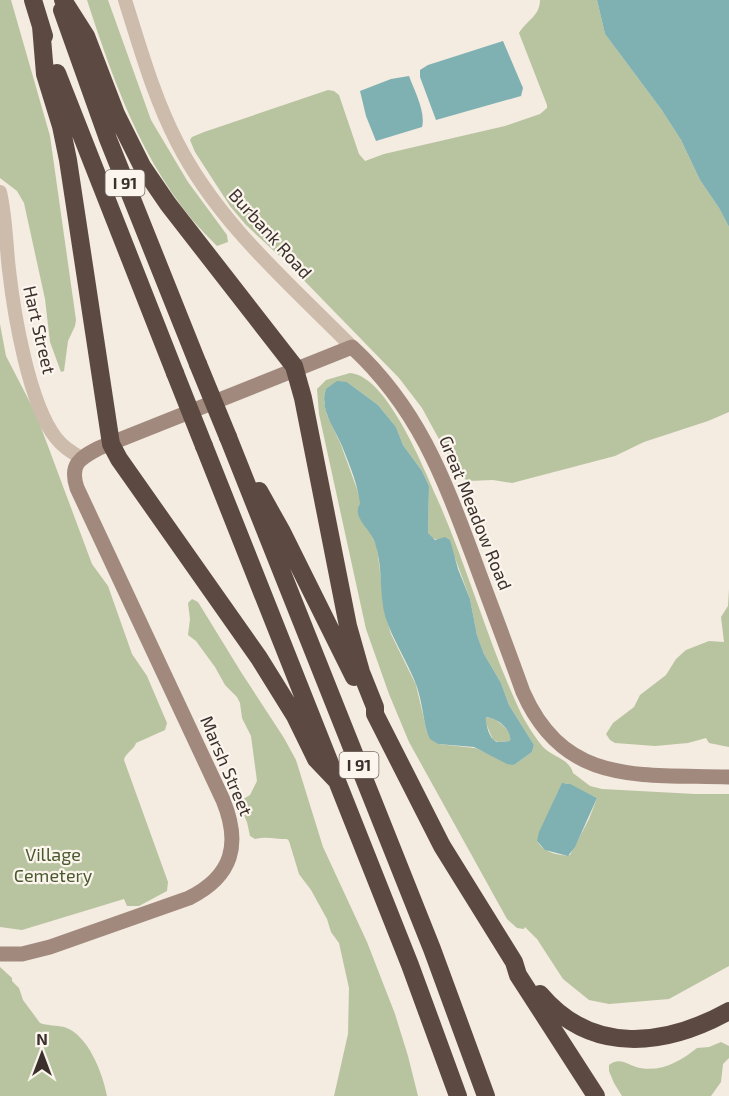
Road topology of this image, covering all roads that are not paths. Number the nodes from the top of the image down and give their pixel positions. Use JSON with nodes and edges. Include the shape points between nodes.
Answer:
{"nodes":[{"id":1,"x":33,"y":0,"type":"edge"},
{"id":2,"x":58,"y":0,"type":"edge"},
{"id":3,"x":63,"y":0,"type":"edge"},
{"id":4,"x":125,"y":0,"type":"edge"},
{"id":5,"x":41,"y":26,"type":"junction"},
{"id":6,"x":0,"y":192,"type":"edge"},
{"id":7,"x":352,"y":347,"type":"junction"},
{"id":8,"x":296,"y":371,"type":"junction"},
{"id":9,"x":111,"y":444,"type":"junction"},
{"id":10,"x":82,"y":458,"type":"junction"},
{"id":11,"x":241,"y":470,"type":"junction"},
{"id":12,"x":375,"y":714,"type":"junction"},
{"id":13,"x":729,"y":777,"type":"edge"},
{"id":14,"x":337,"y":781,"type":"junction"},
{"id":15,"x":0,"y":954,"type":"edge"},
{"id":16,"x":514,"y":962,"type":"junction"},
{"id":17,"x":729,"y":1011,"type":"edge"},
{"id":18,"x":444,"y":1057,"type":"junction"},
{"id":19,"x":448,"y":1096,"type":"edge"},
{"id":20,"x":458,"y":1096,"type":"edge"},
{"id":21,"x":486,"y":1096,"type":"edge"},
{"id":22,"x":596,"y":1096,"type":"edge"}],
"edges":[{"from":1,"to":5,"type":"highway","number":"I 91"},
{"from":2,"to":11,"type":"highway","number":"I 91","bridge":true,"via":[[112,150]]},
{"from":3,"to":8,"type":"highway","via":[[86,36],[116,114],[142,166]]},
{"from":4,"to":7,"type":"street","name":"Burbank Road","via":[[177,141],[204,187],[236,230]]},
{"from":5,"to":9,"type":"highway","via":[[45,74],[66,150]]},
{"from":5,"to":14,"type":"highway","number":"I 91","bridge":true,"via":[[80,134]]},
{"from":6,"to":10,"type":"street","name":"Hart Street","via":[[14,309],[35,393],[54,435]]},
{"from":7,"to":8,"type":"street"},
{"from":7,"to":13,"type":"street","name":"Great Meadow Road","via":[[393,391],[429,448],[523,692],[548,734],[573,755],[606,769]]},
{"from":8,"to":9,"type":"street"},
{"from":8,"to":12,"type":"highway","via":[[348,626]]},
{"from":9,"to":10,"type":"street"},
{"from":9,"to":14,"type":"highway","via":[[270,675],[316,759]]},
{"from":10,"to":15,"type":"street","name":"Marsh Street","via":[[75,468],[75,483],[223,800],[233,830],[233,846],[221,874],[189,898],[50,947],[22,954]]},
{"from":11,"to":12,"type":"highway","via":[[272,513],[368,707]]},
{"from":11,"to":21,"type":"highway","number":"I 91","via":[[447,988]]},
{"from":12,"to":16,"type":"highway","via":[[448,856]]},
{"from":14,"to":18,"type":"highway","number":"I 91"},
{"from":16,"to":17,"type":"highway","via":[[557,1011],[585,1029],[607,1036],[636,1040],[663,1037]]},
{"from":16,"to":22,"type":"highway","via":[[518,975]]},
{"from":18,"to":19,"type":"highway"},
{"from":18,"to":20,"type":"highway","number":"I 91"}]}
